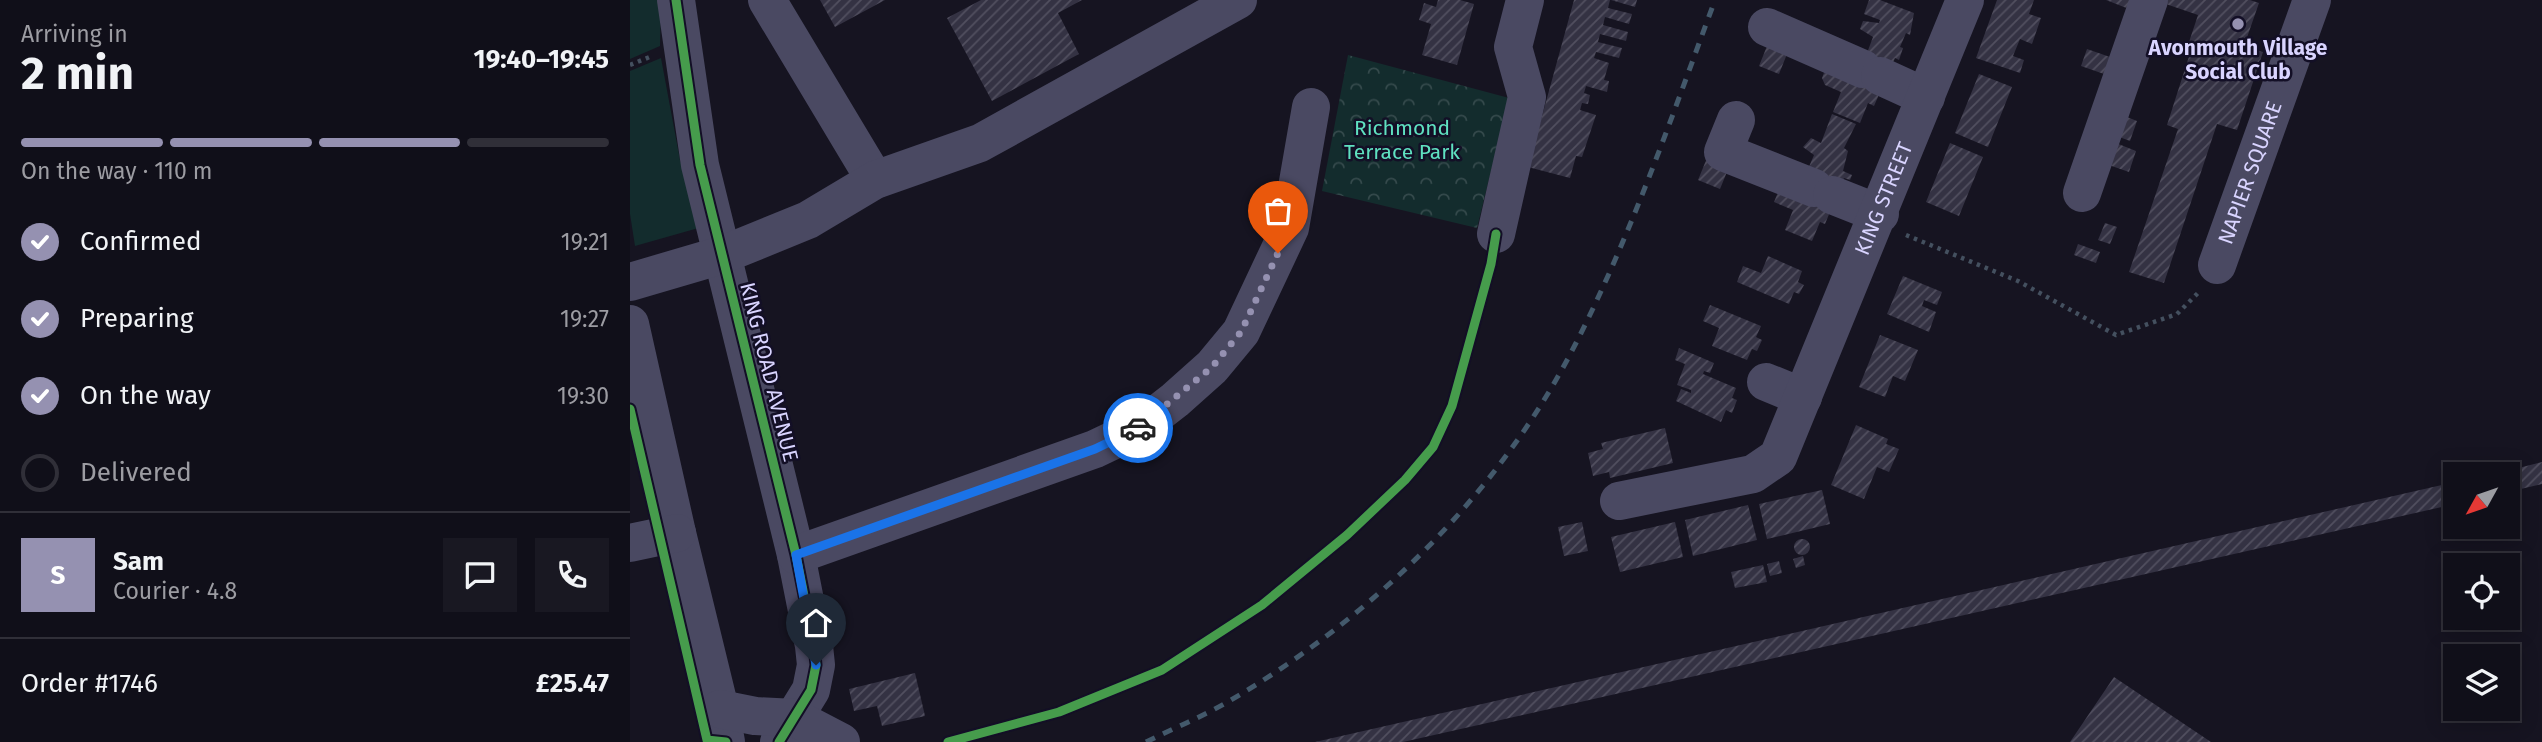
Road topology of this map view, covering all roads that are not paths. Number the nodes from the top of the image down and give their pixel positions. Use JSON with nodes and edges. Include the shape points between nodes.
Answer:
{"nodes":[{"id":1,"x":677,"y":0,"type":"edge"},
{"id":2,"x":767,"y":0,"type":"edge"},
{"id":3,"x":1238,"y":0,"type":"edge"},
{"id":4,"x":1525,"y":0,"type":"edge"},
{"id":5,"x":1965,"y":0,"type":"edge"},
{"id":6,"x":2149,"y":0,"type":"edge"},
{"id":7,"x":2312,"y":0,"type":"edge"},
{"id":8,"x":1767,"y":27,"type":"dead end"},
{"id":9,"x":1926,"y":97,"type":"junction"},
{"id":10,"x":1311,"y":107,"type":"dead end"},
{"id":11,"x":1736,"y":120,"type":"dead end"},
{"id":12,"x":875,"y":180,"type":"junction"},
{"id":13,"x":2082,"y":193,"type":"dead end"},
{"id":14,"x":1879,"y":217,"type":"junction"},
{"id":15,"x":1496,"y":234,"type":"dead end"},
{"id":16,"x":722,"y":256,"type":"junction"},
{"id":17,"x":2217,"y":265,"type":"road end"},
{"id":18,"x":630,"y":282,"type":"edge"},
{"id":19,"x":630,"y":324,"type":"edge"},
{"id":20,"x":1766,"y":382,"type":"dead end"},
{"id":21,"x":1803,"y":397,"type":"junction"},
{"id":22,"x":1619,"y":500,"type":"dead end"},
{"id":23,"x":677,"y":533,"type":"junction"},
{"id":24,"x":630,"y":544,"type":"edge"},
{"id":25,"x":796,"y":555,"type":"junction"},
{"id":26,"x":723,"y":725,"type":"edge"},
{"id":27,"x":787,"y":730,"type":"edge"},
{"id":28,"x":841,"y":742,"type":"edge"}],
"edges":[{"from":1,"to":16,"type":"street","name":"KING ROAD AVENUE","via":[[700,165]]},
{"from":2,"to":12,"type":"street"},
{"from":3,"to":12,"type":"street","via":[[980,143]]},
{"from":4,"to":15,"type":"street","via":[[1513,47],[1527,97]]},
{"from":5,"to":9,"type":"street","name":"KING STREET"},
{"from":6,"to":13,"type":"street"},
{"from":7,"to":17,"type":"street","name":"NAPIER SQUARE"},
{"from":8,"to":9,"type":"street"},
{"from":9,"to":14,"type":"street","name":"KING STREET"},
{"from":10,"to":25,"type":"street","via":[[1290,228],[1241,332],[1212,367],[1175,400],[1139,428],[1095,449]]},
{"from":11,"to":14,"type":"street","via":[[1723,152]]},
{"from":12,"to":16,"type":"street","via":[[808,220]]},
{"from":14,"to":21,"type":"street","name":"KING STREET"},
{"from":16,"to":18,"type":"street"},
{"from":16,"to":25,"type":"street","name":"KING ROAD AVENUE"},
{"from":19,"to":23,"type":"street"},
{"from":20,"to":21,"type":"street"},
{"from":21,"to":22,"type":"street","name":"KING STREET","via":[[1778,457],[1768,467],[1753,474]]},
{"from":23,"to":24,"type":"street"},
{"from":23,"to":26,"type":"street"},
{"from":25,"to":27,"type":"street","name":"KING ROAD AVENUE","via":[[816,665],[811,690]]},
{"from":26,"to":27,"type":"street","via":[[755,716]]},
{"from":27,"to":28,"type":"street"}]}
